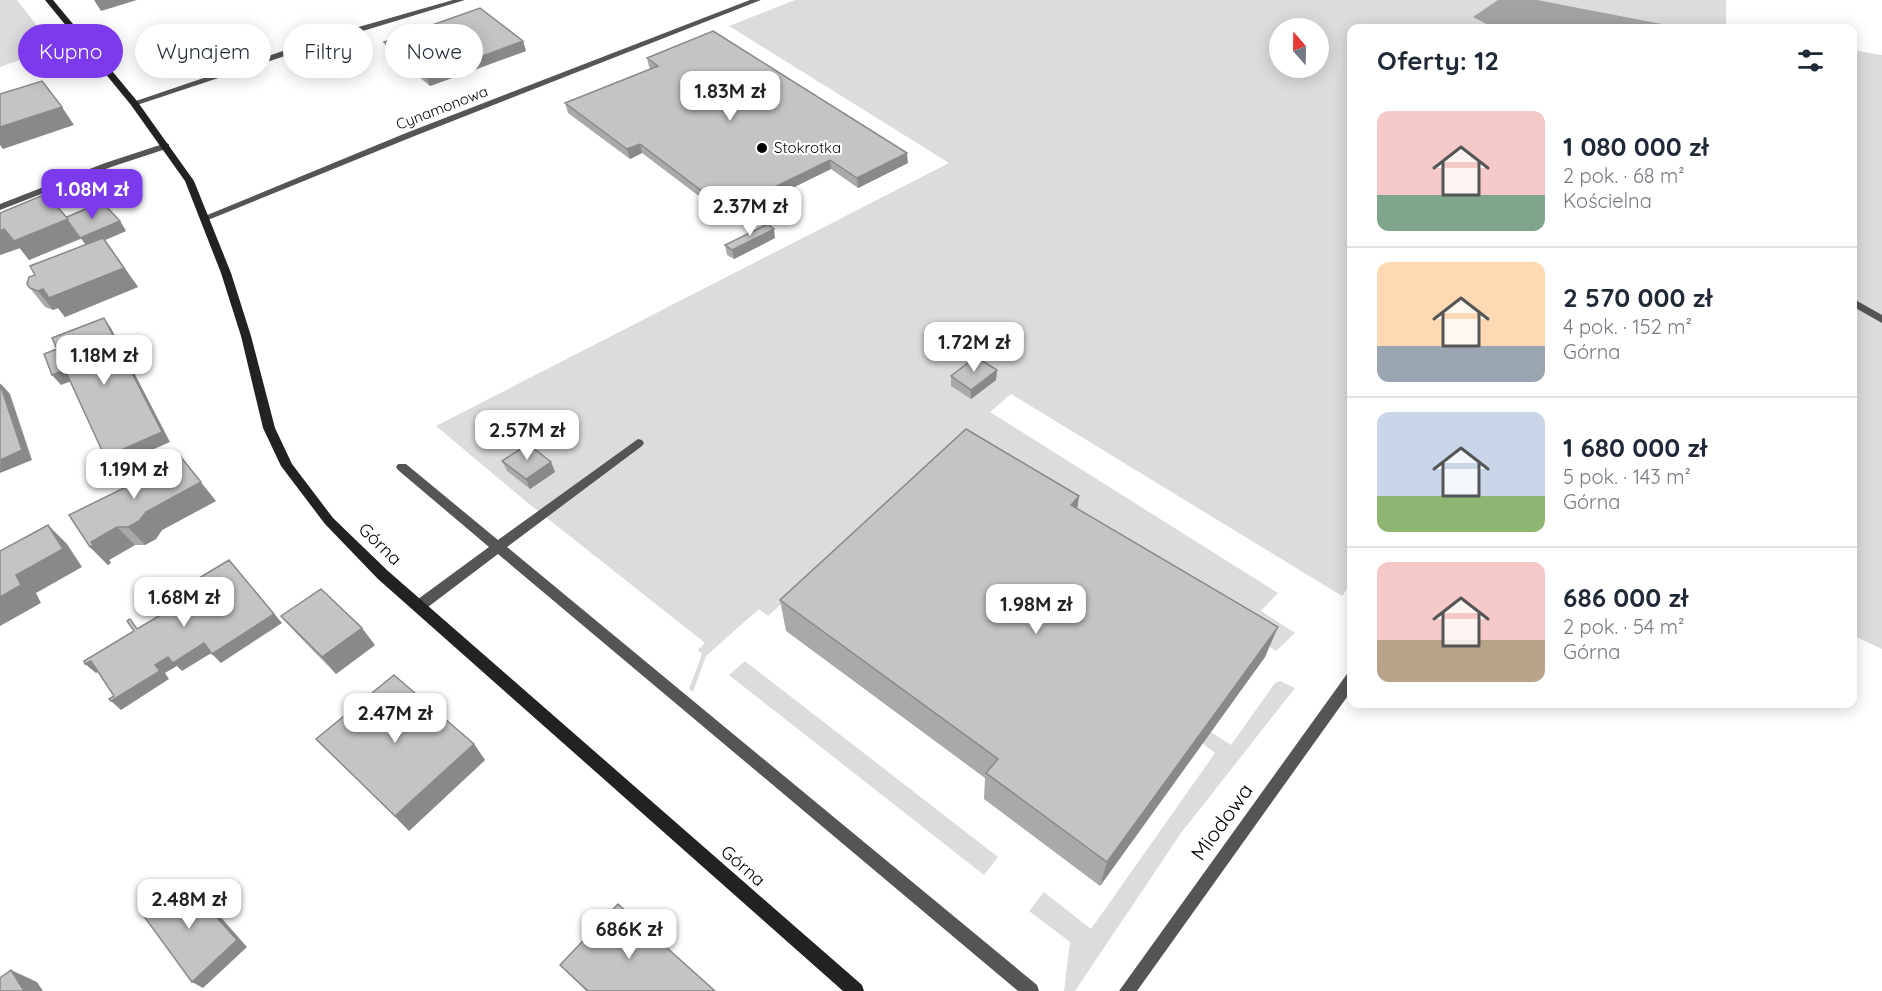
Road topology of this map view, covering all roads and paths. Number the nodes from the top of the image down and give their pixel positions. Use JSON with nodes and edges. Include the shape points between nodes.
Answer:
{"nodes":[{"id":1,"x":49,"y":0,"type":"edge"},
{"id":2,"x":461,"y":0,"type":"edge"},
{"id":3,"x":757,"y":0,"type":"edge"},
{"id":4,"x":134,"y":103,"type":"junction"},
{"id":5,"x":165,"y":146,"type":"junction"},
{"id":6,"x":0,"y":207,"type":"edge"},
{"id":7,"x":206,"y":218,"type":"junction"},
{"id":8,"x":1857,"y":304,"type":"edge"},
{"id":9,"x":1882,"y":320,"type":"edge"},
{"id":10,"x":638,"y":443,"type":"dead end"},
{"id":11,"x":402,"y":467,"type":"dead end"},
{"id":12,"x":497,"y":548,"type":"junction"},
{"id":13,"x":419,"y":606,"type":"junction"},
{"id":14,"x":1347,"y":685,"type":"edge"},
{"id":15,"x":856,"y":991,"type":"edge"},
{"id":16,"x":1031,"y":991,"type":"edge"},
{"id":17,"x":1126,"y":991,"type":"edge"}],
"edges":[{"from":1,"to":4,"type":"street","name":"Górna"},
{"from":2,"to":4,"type":"street","via":[[330,38]]},
{"from":3,"to":7,"type":"street","name":"Cynamonowa"},
{"from":4,"to":5,"type":"street","name":"Górna"},
{"from":5,"to":6,"type":"street"},
{"from":5,"to":7,"type":"street","name":"Górna","via":[[189,180]]},
{"from":7,"to":13,"type":"street","name":"Górna","via":[[246,336],[269,428],[287,466],[328,521]]},
{"from":8,"to":9,"type":"street"},
{"from":10,"to":12,"type":"street"},
{"from":11,"to":12,"type":"street"},
{"from":12,"to":13,"type":"street"},
{"from":12,"to":16,"type":"street"},
{"from":13,"to":15,"type":"street","name":"Górna"},
{"from":14,"to":17,"type":"street","name":"Miodowa"}]}
